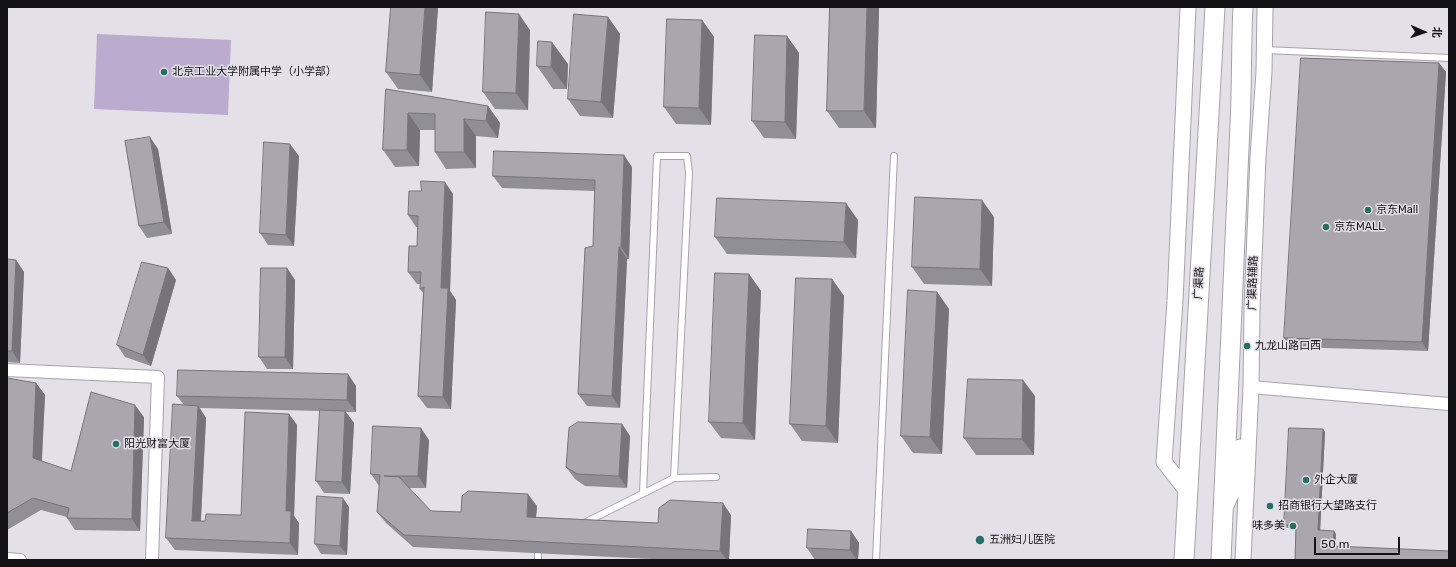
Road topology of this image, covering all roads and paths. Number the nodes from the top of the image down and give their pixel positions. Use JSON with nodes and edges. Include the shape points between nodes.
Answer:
{"nodes":[{"id":1,"x":1188,"y":7,"type":"edge"},
{"id":2,"x":1215,"y":7,"type":"edge"},
{"id":3,"x":1243,"y":7,"type":"edge"},
{"id":4,"x":1265,"y":7,"type":"edge"},
{"id":5,"x":1263,"y":50,"type":"junction"},
{"id":6,"x":1449,"y":58,"type":"edge"},
{"id":7,"x":894,"y":156,"type":"dead end"},
{"id":8,"x":7,"y":370,"type":"edge"},
{"id":9,"x":1251,"y":387,"type":"junction"},
{"id":10,"x":1449,"y":404,"type":"edge"},
{"id":11,"x":1249,"y":423,"type":"junction"},
{"id":12,"x":716,"y":477,"type":"dead end"},
{"id":13,"x":674,"y":478,"type":"junction"},
{"id":14,"x":1187,"y":491,"type":"junction"},
{"id":15,"x":643,"y":492,"type":"junction"},
{"id":16,"x":1223,"y":513,"type":"junction"},
{"id":17,"x":580,"y":525,"type":"edge"},
{"id":18,"x":545,"y":543,"type":"edge"},
{"id":19,"x":7,"y":560,"type":"edge"},
{"id":20,"x":20,"y":560,"type":"edge"},
{"id":21,"x":152,"y":560,"type":"edge"},
{"id":22,"x":538,"y":560,"type":"edge"},
{"id":23,"x":876,"y":560,"type":"edge"},
{"id":24,"x":1184,"y":560,"type":"edge"},
{"id":25,"x":1221,"y":560,"type":"edge"},
{"id":26,"x":1243,"y":560,"type":"edge"}],
"edges":[{"from":1,"to":14,"type":"street","via":[[1175,301],[1164,462]]},
{"from":2,"to":14,"type":"main road","name":"广渠路"},
{"from":3,"to":16,"type":"main road"},
{"from":4,"to":5,"type":"street","name":"广渠路辅路"},
{"from":5,"to":6,"type":"lane"},
{"from":5,"to":9,"type":"street","name":"广渠路辅路"},
{"from":7,"to":23,"type":"lane"},
{"from":8,"to":21,"type":"street","via":[[158,376]]},
{"from":9,"to":10,"type":"street"},
{"from":9,"to":11,"type":"street","name":"广渠路辅路"},
{"from":11,"to":16,"type":"street","via":[[1238,454],[1235,486]]},
{"from":11,"to":26,"type":"street","name":"广渠路辅路"},
{"from":12,"to":13,"type":"lane"},
{"from":13,"to":15,"type":"lane"},
{"from":13,"to":15,"type":"lane","via":[[689,173],[687,156],[657,156]]},
{"from":14,"to":24,"type":"main road","name":"广渠路"},
{"from":15,"to":17,"type":"lane"},
{"from":16,"to":25,"type":"main road"},
{"from":18,"to":22,"type":"lane","via":[[538,546]]},
{"from":19,"to":20,"type":"street"}]}
